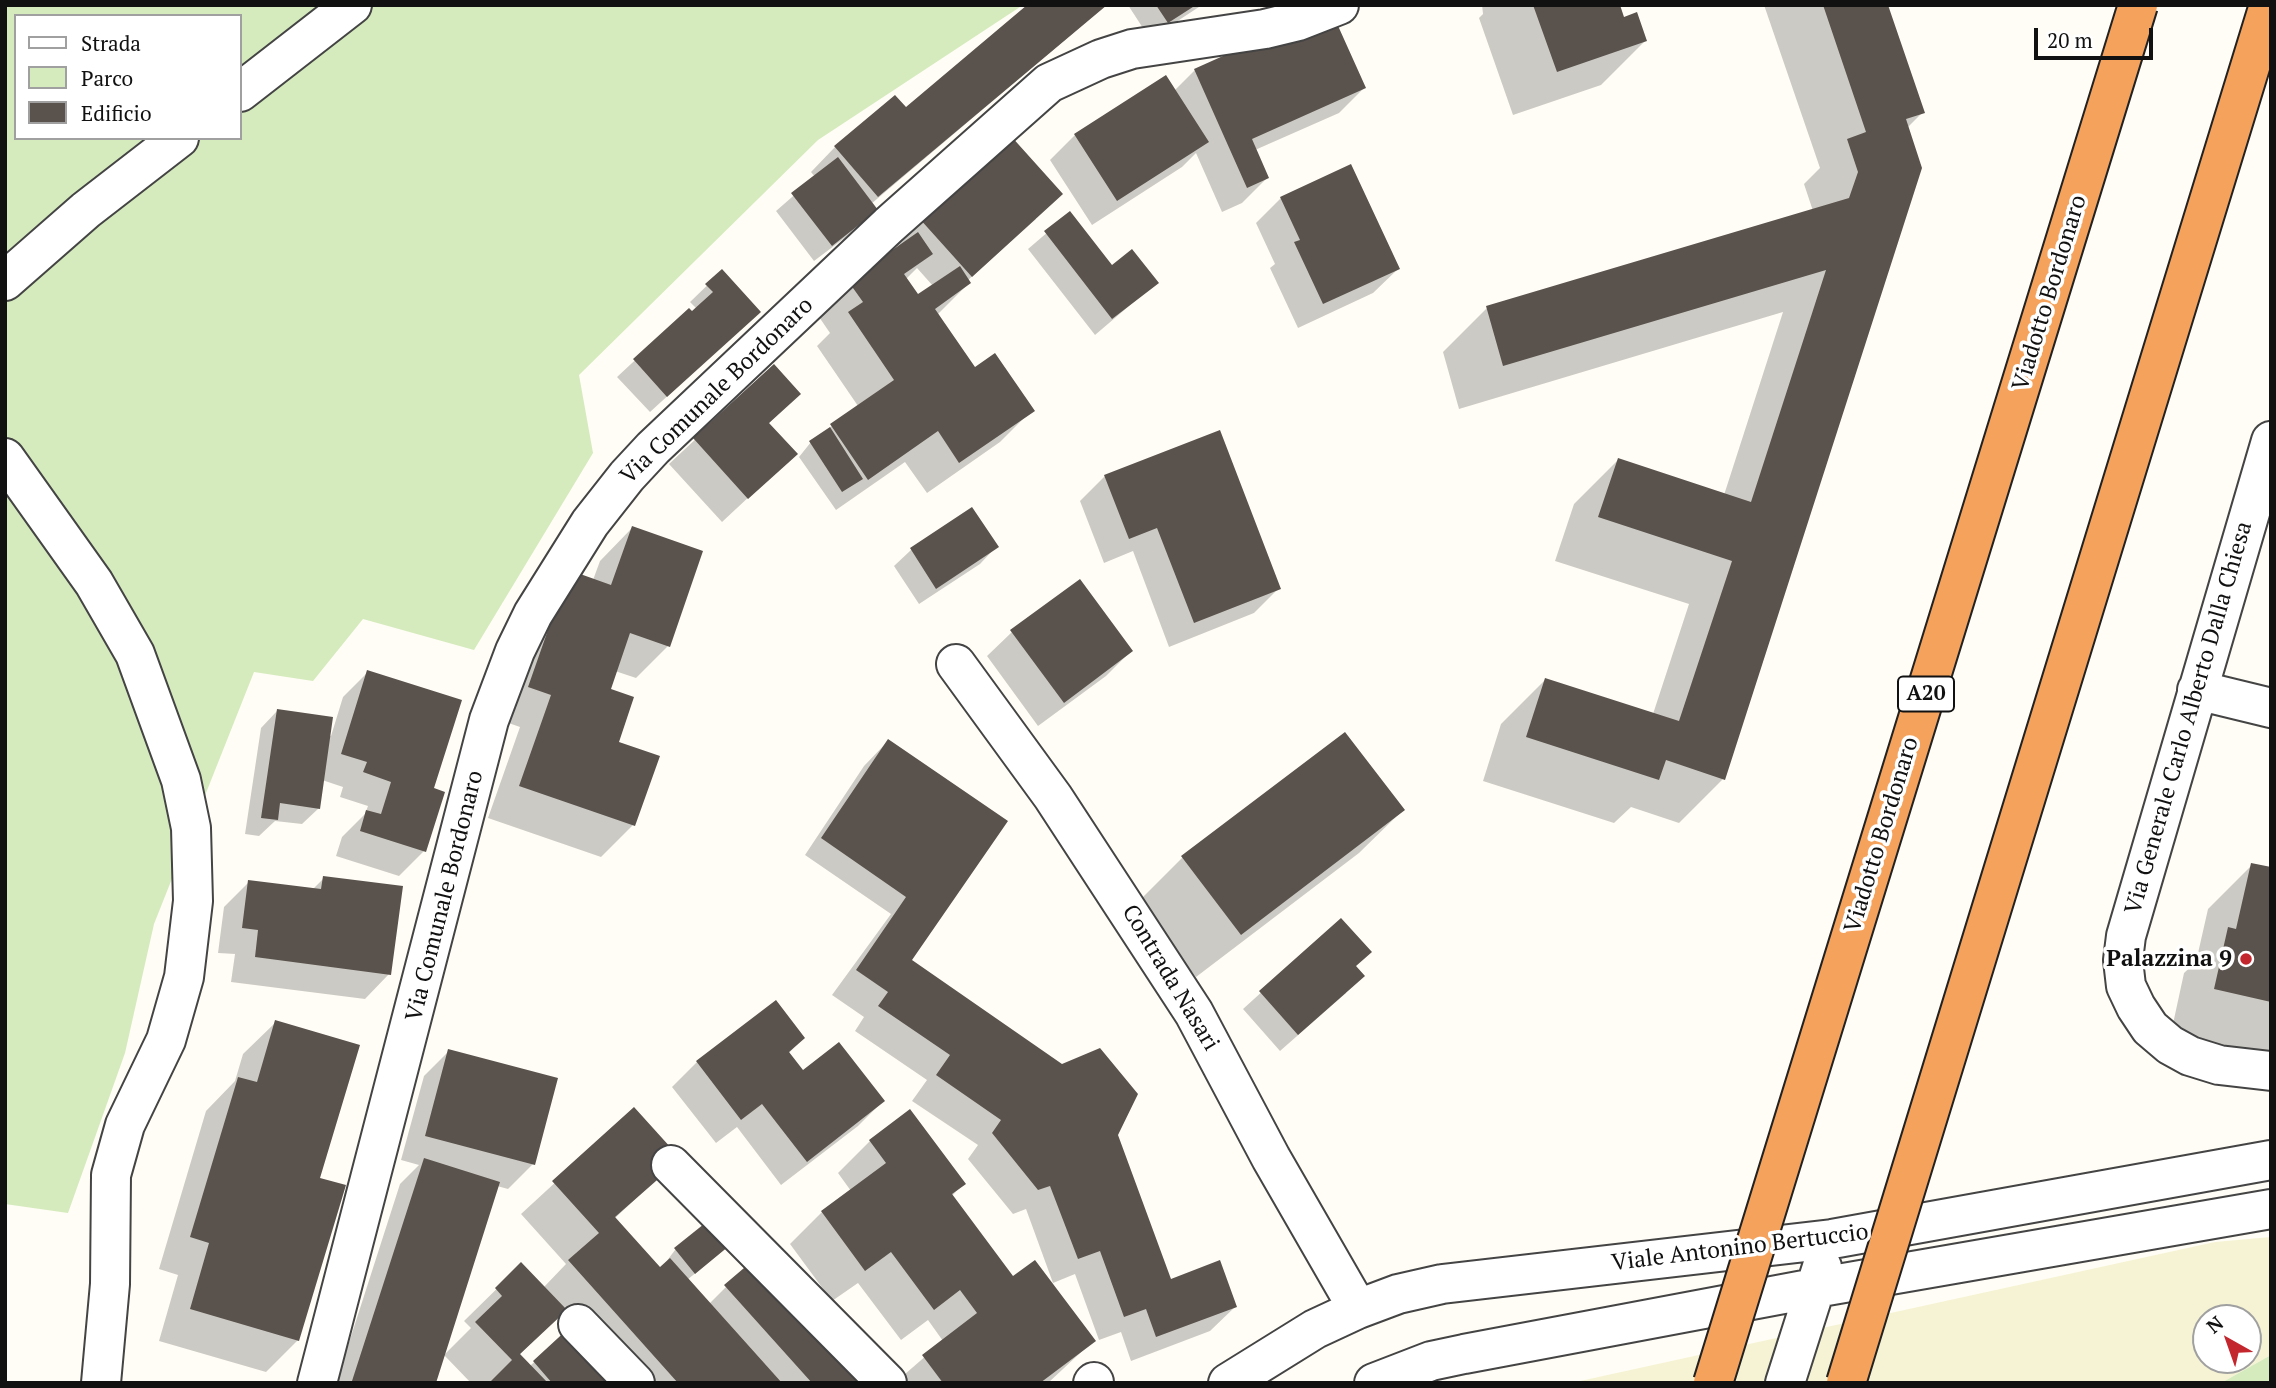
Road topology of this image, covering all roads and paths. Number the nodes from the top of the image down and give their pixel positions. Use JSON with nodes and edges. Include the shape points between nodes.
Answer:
{"nodes":[{"id":1,"x":352,"y":5,"type":"edge"},
{"id":2,"x":1339,"y":5,"type":"edge"},
{"id":3,"x":2138,"y":5,"type":"edge"},
{"id":4,"x":2269,"y":5,"type":"edge"},
{"id":5,"x":242,"y":90,"type":"edge"},
{"id":6,"x":176,"y":140,"type":"edge"},
{"id":7,"x":5,"y":281,"type":"edge"},
{"id":8,"x":2271,"y":441,"type":"edge"},
{"id":9,"x":5,"y":458,"type":"edge"},
{"id":10,"x":956,"y":664,"type":"dead end"},
{"id":11,"x":2197,"y":690,"type":"junction"},
{"id":12,"x":2271,"y":708,"type":"edge"},
{"id":13,"x":2271,"y":1071,"type":"edge"},
{"id":14,"x":2271,"y":1160,"type":"edge"},
{"id":15,"x":671,"y":1166,"type":"dead end"},
{"id":16,"x":2271,"y":1209,"type":"edge"},
{"id":17,"x":1832,"y":1239,"type":"junction"},
{"id":18,"x":1815,"y":1288,"type":"junction"},
{"id":19,"x":1358,"y":1309,"type":"junction"},
{"id":20,"x":578,"y":1324,"type":"dead end"},
{"id":21,"x":101,"y":1383,"type":"edge"},
{"id":22,"x":317,"y":1383,"type":"edge"},
{"id":23,"x":635,"y":1383,"type":"edge"},
{"id":24,"x":887,"y":1383,"type":"edge"},
{"id":25,"x":1228,"y":1383,"type":"edge"},
{"id":26,"x":1374,"y":1383,"type":"edge"},
{"id":27,"x":1713,"y":1383,"type":"edge"},
{"id":28,"x":1785,"y":1383,"type":"edge"},
{"id":29,"x":1846,"y":1383,"type":"edge"}],
"edges":[{"from":1,"to":5,"type":"street"},
{"from":2,"to":22,"type":"street","name":"Via Comunale Bordonaro","via":[[1265,29],[1132,49],[1049,83],[889,225],[653,448],[590,523],[514,651],[489,720]]},
{"from":3,"to":27,"type":"highway","name":"Viadotto Bordonaro","number":"A20","bridge":true},
{"from":4,"to":29,"type":"highway","bridge":true},
{"from":6,"to":7,"type":"street"},
{"from":8,"to":11,"type":"street","name":"Via Generale Carlo Alberto Dalla Chiesa"},
{"from":9,"to":21,"type":"street","via":[[94,583],[135,654],[181,780],[191,828],[194,901],[184,977],[166,1040],[125,1125],[111,1175],[110,1284]]},
{"from":10,"to":19,"type":"street","name":"Contrada Nasari","via":[[1054,797],[1194,1013]]},
{"from":11,"to":12,"type":"street"},
{"from":11,"to":13,"type":"street","name":"Via Generale Carlo Alberto Dalla Chiesa","via":[[2126,936],[2126,986],[2150,1028],[2170,1045],[2219,1065]]},
{"from":14,"to":17,"type":"street","name":"Viale Antonino Bertuccio"},
{"from":15,"to":24,"type":"street"},
{"from":16,"to":18,"type":"street","name":"Viale Antonino Bertuccio"},
{"from":17,"to":18,"type":"street"},
{"from":17,"to":19,"type":"street","name":"Viale Antonino Bertuccio","via":[[1442,1284]]},
{"from":18,"to":26,"type":"street","name":"Viale Antonino Bertuccio","via":[[1453,1357]]},
{"from":18,"to":28,"type":"street"},
{"from":19,"to":25,"type":"street","name":"Viale Antonino Bertuccio","via":[[1315,1329]]},
{"from":20,"to":23,"type":"street"}]}
